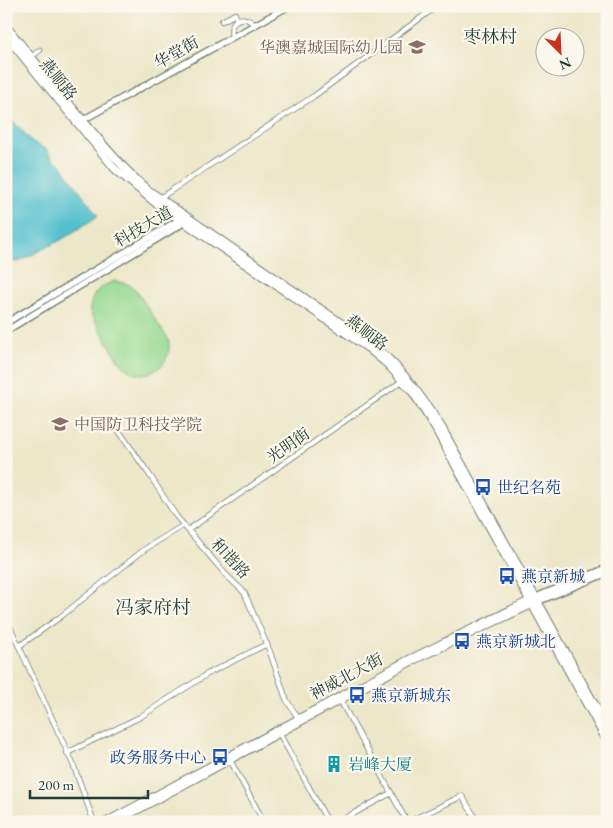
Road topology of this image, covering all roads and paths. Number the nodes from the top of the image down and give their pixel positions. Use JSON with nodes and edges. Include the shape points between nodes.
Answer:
{"nodes":[{"id":1,"x":290,"y":6,"type":"edge"},
{"id":2,"x":437,"y":6,"type":"edge"},
{"id":3,"x":237,"y":20,"type":"junction"},
{"id":4,"x":222,"y":21,"type":"dead end"},
{"id":5,"x":255,"y":25,"type":"junction"},
{"id":6,"x":6,"y":26,"type":"edge"},
{"id":7,"x":6,"y":36,"type":"edge"},
{"id":8,"x":232,"y":37,"type":"junction"},
{"id":9,"x":40,"y":50,"type":"dead end"},
{"id":10,"x":29,"y":59,"type":"junction"},
{"id":11,"x":79,"y":121,"type":"junction"},
{"id":12,"x":160,"y":198,"type":"junction"},
{"id":13,"x":184,"y":219,"type":"junction"},
{"id":14,"x":6,"y":323,"type":"edge"},
{"id":15,"x":6,"y":331,"type":"edge"},
{"id":16,"x":402,"y":381,"type":"junction"},
{"id":17,"x":118,"y":431,"type":"dead end"},
{"id":18,"x":184,"y":525,"type":"junction"},
{"id":19,"x":188,"y":530,"type":"junction"},
{"id":20,"x":607,"y":568,"type":"edge"},
{"id":21,"x":607,"y":573,"type":"edge"},
{"id":22,"x":534,"y":601,"type":"junction"},
{"id":23,"x":6,"y":618,"type":"edge"},
{"id":24,"x":267,"y":644,"type":"junction"},
{"id":25,"x":19,"y":646,"type":"junction"},
{"id":26,"x":340,"y":700,"type":"junction"},
{"id":27,"x":298,"y":718,"type":"junction"},
{"id":28,"x":607,"y":727,"type":"edge"},
{"id":29,"x":279,"y":733,"type":"junction"},
{"id":30,"x":607,"y":741,"type":"edge"},
{"id":31,"x":67,"y":753,"type":"junction"},
{"id":32,"x":230,"y":760,"type":"junction"},
{"id":33,"x":391,"y":793,"type":"junction"},
{"id":34,"x":94,"y":822,"type":"edge"},
{"id":35,"x":105,"y":822,"type":"edge"},
{"id":36,"x":116,"y":822,"type":"edge"},
{"id":37,"x":264,"y":822,"type":"edge"},
{"id":38,"x":328,"y":822,"type":"edge"},
{"id":39,"x":338,"y":822,"type":"edge"},
{"id":40,"x":407,"y":822,"type":"edge"},
{"id":41,"x":478,"y":822,"type":"edge"}],
"edges":[{"from":1,"to":5,"type":"street","name":"华堂街"},
{"from":2,"to":12,"type":"street","via":[[314,96]]},
{"from":3,"to":4,"type":"street","via":[[235,14]]},
{"from":3,"to":5,"type":"street","via":[[249,19]]},
{"from":3,"to":8,"type":"street","via":[[230,30]]},
{"from":5,"to":8,"type":"street","name":"华堂街"},
{"from":6,"to":10,"type":"main road","name":"燕顺路"},
{"from":7,"to":10,"type":"main road","name":"燕顺路"},
{"from":8,"to":11,"type":"street","name":"华堂街"},
{"from":9,"to":10,"type":"street"},
{"from":10,"to":11,"type":"main road","name":"燕顺路"},
{"from":11,"to":12,"type":"main road","name":"燕顺路","via":[[120,164]]},
{"from":11,"to":13,"type":"main road","name":"燕顺路","via":[[115,169]]},
{"from":12,"to":13,"type":"main road","name":"燕顺路"},
{"from":13,"to":14,"type":"street","name":"科技大道"},
{"from":13,"to":15,"type":"street","name":"科技大道"},
{"from":13,"to":16,"type":"main road","name":"燕顺路","via":[[349,334],[387,364]]},
{"from":13,"to":22,"type":"main road","name":"燕顺路","via":[[353,330],[392,360],[416,388],[442,428]]},
{"from":16,"to":19,"type":"street","name":"光明街"},
{"from":16,"to":22,"type":"main road","name":"燕顺路","via":[[435,428]]},
{"from":17,"to":18,"type":"street","name":"和谐路"},
{"from":18,"to":19,"type":"street","name":"和谐路"},
{"from":18,"to":25,"type":"street","via":[[145,549]]},
{"from":19,"to":24,"type":"street","name":"和谐路","via":[[244,592]]},
{"from":20,"to":22,"type":"street","name":"神威北大街"},
{"from":21,"to":22,"type":"street","name":"神威北大街"},
{"from":22,"to":26,"type":"main road","name":"神威北大街"},
{"from":22,"to":27,"type":"main road","name":"神威北大街","via":[[411,658]]},
{"from":22,"to":28,"type":"main road","name":"燕顺路"},
{"from":22,"to":30,"type":"main road","name":"燕顺路"},
{"from":23,"to":25,"type":"street"},
{"from":24,"to":27,"type":"street","name":"和谐路","via":[[283,691]]},
{"from":24,"to":31,"type":"street","via":[[210,673],[140,717]]},
{"from":25,"to":31,"type":"street"},
{"from":26,"to":29,"type":"main road","name":"神威北大街"},
{"from":26,"to":33,"type":"street"},
{"from":27,"to":35,"type":"main road","name":"神威北大街"},
{"from":29,"to":32,"type":"main road","name":"神威北大街"},
{"from":29,"to":38,"type":"street"},
{"from":31,"to":34,"type":"street"},
{"from":32,"to":36,"type":"main road","name":"神威北大街"},
{"from":32,"to":37,"type":"street"},
{"from":33,"to":39,"type":"street"},
{"from":33,"to":40,"type":"street"},
{"from":40,"to":41,"type":"street","via":[[462,796]]}]}
